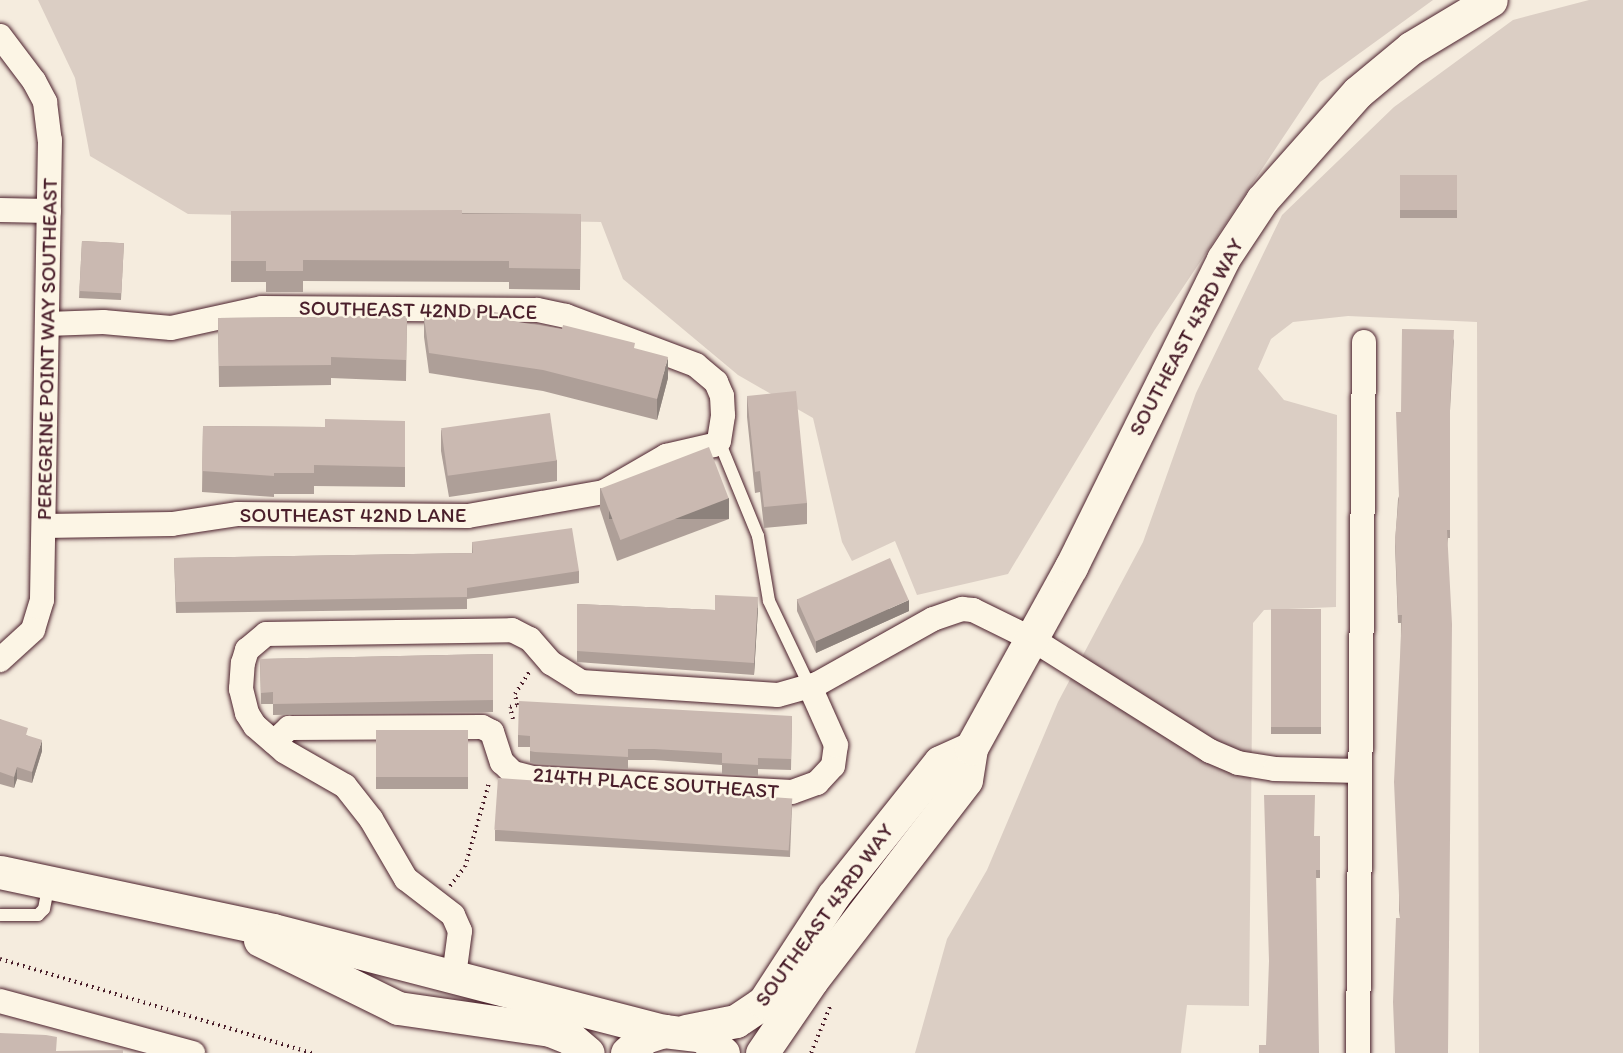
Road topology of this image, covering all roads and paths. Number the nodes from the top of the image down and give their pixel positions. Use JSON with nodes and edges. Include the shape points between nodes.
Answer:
{"nodes":[{"id":1,"x":1491,"y":0,"type":"edge"},
{"id":2,"x":0,"y":36,"type":"edge"},
{"id":3,"x":0,"y":210,"type":"edge"},
{"id":4,"x":49,"y":211,"type":"junction"},
{"id":5,"x":47,"y":324,"type":"junction"},
{"id":6,"x":1364,"y":342,"type":"dead end"},
{"id":7,"x":719,"y":441,"type":"junction"},
{"id":8,"x":44,"y":526,"type":"junction"},
{"id":9,"x":1032,"y":639,"type":"junction"},
{"id":10,"x":0,"y":660,"type":"edge"},
{"id":11,"x":810,"y":687,"type":"junction"},
{"id":12,"x":274,"y":742,"type":"junction"},
{"id":13,"x":971,"y":748,"type":"junction"},
{"id":14,"x":1359,"y":771,"type":"junction"},
{"id":15,"x":0,"y":872,"type":"edge"},
{"id":16,"x":49,"y":884,"type":"junction"},
{"id":17,"x":0,"y":915,"type":"edge"},
{"id":18,"x":214,"y":921,"type":"junction"},
{"id":19,"x":837,"y":948,"type":"junction"},
{"id":20,"x":0,"y":959,"type":"edge"},
{"id":21,"x":454,"y":976,"type":"junction"},
{"id":22,"x":0,"y":1001,"type":"edge"},
{"id":23,"x":675,"y":1031,"type":"junction"},
{"id":24,"x":193,"y":1053,"type":"edge"},
{"id":25,"x":312,"y":1053,"type":"edge"},
{"id":26,"x":588,"y":1053,"type":"edge"},
{"id":27,"x":627,"y":1053,"type":"edge"},
{"id":28,"x":723,"y":1053,"type":"edge"},
{"id":29,"x":762,"y":1053,"type":"edge"},
{"id":30,"x":789,"y":1053,"type":"edge"},
{"id":31,"x":1358,"y":1053,"type":"edge"}],
"edges":[{"from":1,"to":9,"type":"main road","name":"SOUTHEAST 43RD WAY","via":[[1438,30],[1358,92],[1262,200],[1223,259]]},
{"from":2,"to":4,"type":"street","name":"PEREGRINE POINT WAY SOUTHEAST","via":[[45,102],[49,122]]},
{"from":3,"to":4,"type":"street"},
{"from":4,"to":5,"type":"street","name":"PEREGRINE POINT WAY SOUTHEAST"},
{"from":5,"to":7,"type":"street","name":"SOUTHEAST 42ND PLACE","via":[[103,322],[171,328],[262,308],[550,313],[684,361],[707,374],[722,396]]},
{"from":5,"to":8,"type":"street","name":"PEREGRINE POINT WAY SOUTHEAST"},
{"from":6,"to":14,"type":"street"},
{"from":7,"to":8,"type":"street","name":"SOUTHEAST 42ND LANE","via":[[666,456],[604,492],[468,516],[238,514],[171,524]]},
{"from":7,"to":11,"type":"lane","via":[[758,536],[769,602]]},
{"from":8,"to":10,"type":"street","name":"PEREGRINE POINT WAY SOUTHEAST","via":[[40,616],[20,645]]},
{"from":9,"to":11,"type":"street","via":[[983,613],[962,609],[933,619]]},
{"from":9,"to":13,"type":"main road","name":"SOUTHEAST 43RD WAY"},
{"from":9,"to":14,"type":"street","via":[[1210,751],[1238,764]]},
{"from":11,"to":12,"type":"street","name":"214TH PLACE SOUTHEAST","via":[[836,745],[833,766],[817,783],[792,792],[533,778],[513,773],[502,762],[492,732],[482,727],[289,728]]},
{"from":11,"to":12,"type":"street","via":[[778,695],[582,682],[551,663],[530,639],[512,630],[266,634],[247,650],[241,689],[247,713]]},
{"from":12,"to":21,"type":"street","via":[[345,786],[371,819],[406,879],[453,915],[460,931]]},
{"from":13,"to":19,"type":"main road","name":"SOUTHEAST 43RD WAY","via":[[966,780]]},
{"from":13,"to":23,"type":"main road","name":"SOUTHEAST 43RD WAY","via":[[939,762],[833,896],[764,1002],[736,1021]]},
{"from":14,"to":31,"type":"street"},
{"from":15,"to":16,"type":"main road"},
{"from":16,"to":17,"type":"lane","via":[[44,909],[38,915]]},
{"from":16,"to":18,"type":"main road"},
{"from":18,"to":21,"type":"main road","via":[[273,930]]},
{"from":18,"to":26,"type":"main road","via":[[398,1008],[550,1030],[570,1038]]},
{"from":19,"to":29,"type":"main road","name":"SOUTHEAST 43RD WAY"},
{"from":19,"to":30,"type":"main road"},
{"from":20,"to":25,"type":"path"},
{"from":21,"to":23,"type":"main road"},
{"from":22,"to":24,"type":"street"},
{"from":23,"to":27,"type":"main road","via":[[645,1037]]},
{"from":23,"to":28,"type":"main road","via":[[702,1036]]}]}
